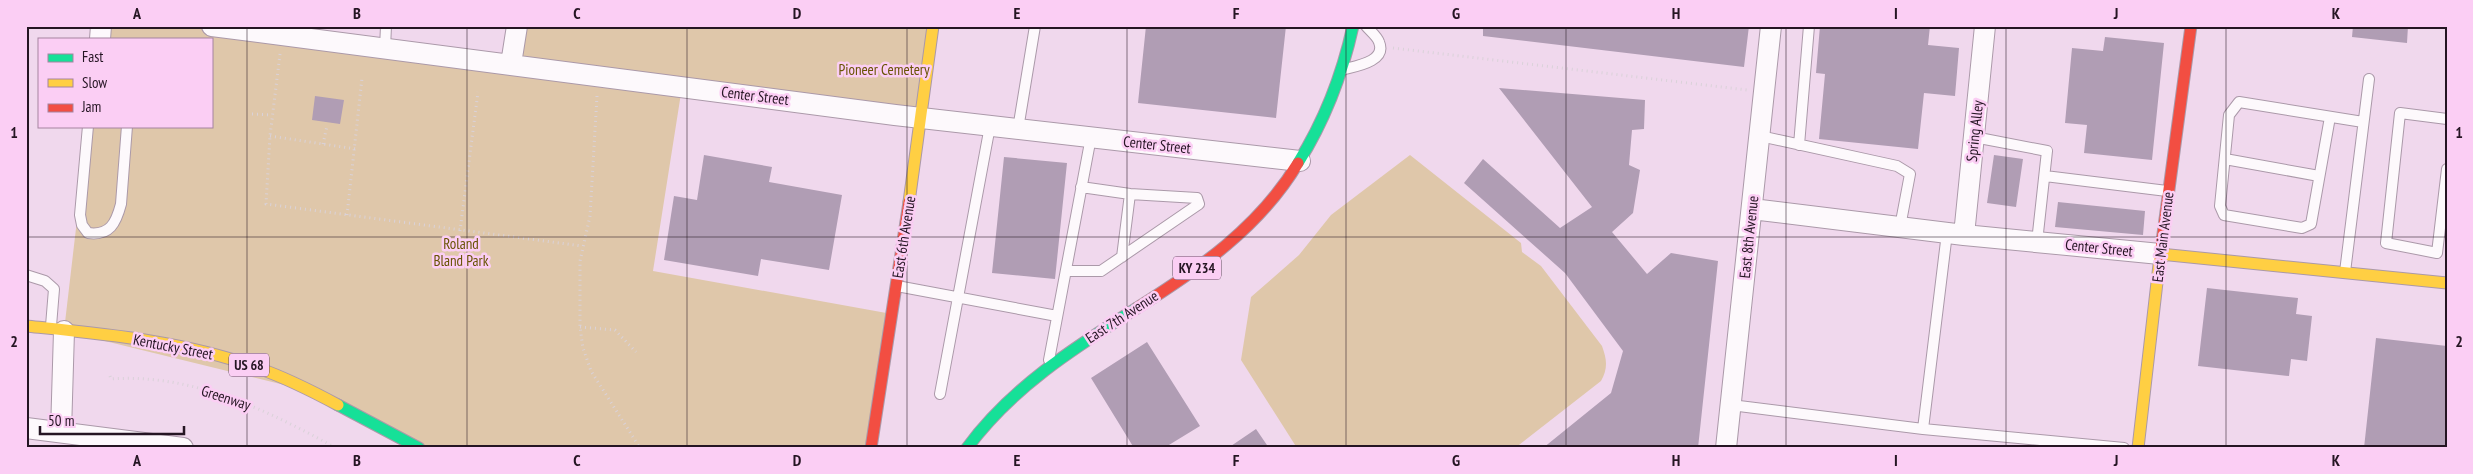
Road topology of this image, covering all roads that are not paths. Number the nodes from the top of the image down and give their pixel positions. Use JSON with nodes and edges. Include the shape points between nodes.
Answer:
{"nodes":[{"id":1,"x":212,"y":26,"type":"edge"},
{"id":2,"x":386,"y":26,"type":"edge"},
{"id":3,"x":517,"y":26,"type":"edge"},
{"id":4,"x":933,"y":26,"type":"edge"},
{"id":5,"x":1035,"y":26,"type":"edge"},
{"id":6,"x":1353,"y":26,"type":"edge"},
{"id":7,"x":1366,"y":26,"type":"edge"},
{"id":8,"x":1771,"y":26,"type":"edge"},
{"id":9,"x":1809,"y":26,"type":"edge"},
{"id":10,"x":1985,"y":26,"type":"edge"},
{"id":11,"x":2191,"y":26,"type":"edge"},
{"id":12,"x":288,"y":32,"type":"edge"},
{"id":13,"x":385,"y":48,"type":"junction"},
{"id":14,"x":511,"y":64,"type":"junction"},
{"id":15,"x":1342,"y":70,"type":"junction"},
{"id":16,"x":2369,"y":79,"type":"dead end"},
{"id":17,"x":2330,"y":117,"type":"junction"},
{"id":18,"x":922,"y":118,"type":"junction"},
{"id":19,"x":2447,"y":119,"type":"edge"},
{"id":20,"x":2363,"y":122,"type":"junction"},
{"id":21,"x":990,"y":126,"type":"junction"},
{"id":22,"x":88,"y":128,"type":"edge"},
{"id":23,"x":127,"y":128,"type":"edge"},
{"id":24,"x":1018,"y":129,"type":"junction"},
{"id":25,"x":1760,"y":136,"type":"junction"},
{"id":26,"x":1091,"y":137,"type":"junction"},
{"id":27,"x":1974,"y":137,"type":"junction"},
{"id":28,"x":1799,"y":145,"type":"junction"},
{"id":29,"x":2225,"y":159,"type":"junction"},
{"id":30,"x":1300,"y":161,"type":"junction"},
{"id":31,"x":2447,"y":169,"type":"edge"},
{"id":32,"x":2045,"y":176,"type":"junction"},
{"id":33,"x":2319,"y":176,"type":"junction"},
{"id":34,"x":1081,"y":188,"type":"junction"},
{"id":35,"x":2168,"y":191,"type":"junction"},
{"id":36,"x":1130,"y":194,"type":"junction"},
{"id":37,"x":1752,"y":209,"type":"junction"},
{"id":38,"x":1900,"y":227,"type":"junction"},
{"id":39,"x":1955,"y":234,"type":"junction"},
{"id":40,"x":2037,"y":242,"type":"junction"},
{"id":41,"x":2160,"y":254,"type":"junction"},
{"id":42,"x":1122,"y":257,"type":"junction"},
{"id":43,"x":1066,"y":271,"type":"junction"},
{"id":44,"x":2345,"y":273,"type":"junction"},
{"id":45,"x":26,"y":275,"type":"edge"},
{"id":46,"x":2447,"y":283,"type":"edge"},
{"id":47,"x":896,"y":286,"type":"junction"},
{"id":48,"x":959,"y":298,"type":"junction"},
{"id":49,"x":1057,"y":316,"type":"junction"},
{"id":50,"x":26,"y":326,"type":"edge"},
{"id":51,"x":57,"y":330,"type":"junction"},
{"id":52,"x":1048,"y":366,"type":"junction"},
{"id":53,"x":940,"y":394,"type":"dead end"},
{"id":54,"x":1731,"y":405,"type":"junction"},
{"id":55,"x":26,"y":428,"type":"edge"},
{"id":56,"x":1923,"y":429,"type":"junction"},
{"id":57,"x":61,"y":432,"type":"junction"},
{"id":58,"x":183,"y":448,"type":"edge"},
{"id":59,"x":419,"y":448,"type":"edge"},
{"id":60,"x":871,"y":448,"type":"edge"},
{"id":61,"x":967,"y":448,"type":"edge"},
{"id":62,"x":1726,"y":448,"type":"edge"},
{"id":63,"x":2124,"y":448,"type":"edge"},
{"id":64,"x":2138,"y":448,"type":"edge"}],
"edges":[{"from":1,"to":12,"type":"street","name":"Center Street"},
{"from":2,"to":13,"type":"lane"},
{"from":3,"to":14,"type":"street"},
{"from":4,"to":18,"type":"main road","name":"East 6th Avenue"},
{"from":5,"to":24,"type":"lane"},
{"from":6,"to":15,"type":"main road","name":"East 7th Avenue","number":"KY 234"},
{"from":7,"to":15,"type":"lane","via":[[1379,41],[1376,57],[1366,64]]},
{"from":8,"to":25,"type":"street","name":"East 8th Avenue"},
{"from":9,"to":28,"type":"lane"},
{"from":10,"to":27,"type":"street","name":"Spring Alley"},
{"from":11,"to":35,"type":"main road","name":"East Main Avenue"},
{"from":12,"to":13,"type":"street","name":"Center Street"},
{"from":13,"to":14,"type":"street","name":"Center Street"},
{"from":14,"to":18,"type":"street","name":"Center Street"},
{"from":15,"to":30,"type":"main road","name":"East 7th Avenue","number":"KY 234","via":[[1329,106]]},
{"from":16,"to":20,"type":"lane"},
{"from":17,"to":20,"type":"lane"},
{"from":17,"to":29,"type":"lane","via":[[2238,102],[2229,115]]},
{"from":17,"to":33,"type":"lane"},
{"from":18,"to":21,"type":"street","name":"Center Street"},
{"from":18,"to":47,"type":"main road","name":"East 6th Avenue"},
{"from":19,"to":31,"type":"lane","via":[[2400,113],[2386,243],[2437,253]]},
{"from":20,"to":44,"type":"lane"},
{"from":21,"to":24,"type":"street","name":"Center Street"},
{"from":21,"to":48,"type":"lane"},
{"from":22,"to":23,"type":"lane","via":[[80,215],[88,233],[100,235],[110,229],[118,216]]},
{"from":24,"to":26,"type":"street","name":"Center Street"},
{"from":25,"to":28,"type":"lane"},
{"from":25,"to":37,"type":"street","name":"East 8th Avenue"},
{"from":26,"to":30,"type":"street","name":"Center Street"},
{"from":26,"to":34,"type":"lane"},
{"from":27,"to":32,"type":"lane","via":[[2048,151]]},
{"from":27,"to":39,"type":"street","name":"Spring Alley"},
{"from":28,"to":38,"type":"lane","via":[[1898,166],[1910,174]]},
{"from":29,"to":33,"type":"lane"},
{"from":29,"to":33,"type":"lane","via":[[2220,206],[2224,215],[2302,228],[2312,224]]},
{"from":30,"to":52,"type":"main road","name":"East 7th Avenue","number":"KY 234","via":[[1277,194],[1237,237],[1200,266]]},
{"from":32,"to":35,"type":"lane"},
{"from":32,"to":40,"type":"lane"},
{"from":34,"to":36,"type":"lane"},
{"from":34,"to":43,"type":"lane"},
{"from":35,"to":41,"type":"main road","name":"East Main Avenue"},
{"from":36,"to":42,"type":"lane"},
{"from":36,"to":42,"type":"lane","via":[[1197,198],[1199,204]]},
{"from":37,"to":38,"type":"street","name":"Center Street"},
{"from":37,"to":54,"type":"street","name":"East 8th Avenue"},
{"from":38,"to":39,"type":"street","name":"Center Street"},
{"from":39,"to":40,"type":"street","name":"Center Street"},
{"from":39,"to":56,"type":"lane"},
{"from":40,"to":41,"type":"street","name":"Center Street"},
{"from":41,"to":44,"type":"main road","name":"Center Street"},
{"from":41,"to":64,"type":"main road","name":"East Main Avenue"},
{"from":42,"to":43,"type":"lane","via":[[1101,271]]},
{"from":43,"to":49,"type":"lane"},
{"from":44,"to":46,"type":"main road","name":"Center Street"},
{"from":45,"to":51,"type":"lane","via":[[45,281],[54,289]]},
{"from":47,"to":48,"type":"lane"},
{"from":47,"to":60,"type":"main road","name":"East 6th Avenue"},
{"from":48,"to":49,"type":"lane"},
{"from":48,"to":53,"type":"lane"},
{"from":49,"to":52,"type":"lane"},
{"from":50,"to":51,"type":"main road","name":"Kentucky Street","number":"US 68"},
{"from":51,"to":57,"type":"street"},
{"from":51,"to":59,"type":"main road","name":"Kentucky Street","number":"US 68","via":[[170,345],[237,361],[313,392]]},
{"from":52,"to":61,"type":"main road","name":"East 7th Avenue","number":"KY 234","via":[[1010,397],[980,428]]},
{"from":54,"to":56,"type":"lane"},
{"from":54,"to":62,"type":"street","name":"East 8th Avenue"},
{"from":55,"to":57,"type":"street"},
{"from":56,"to":63,"type":"lane"},
{"from":57,"to":58,"type":"street"}]}
